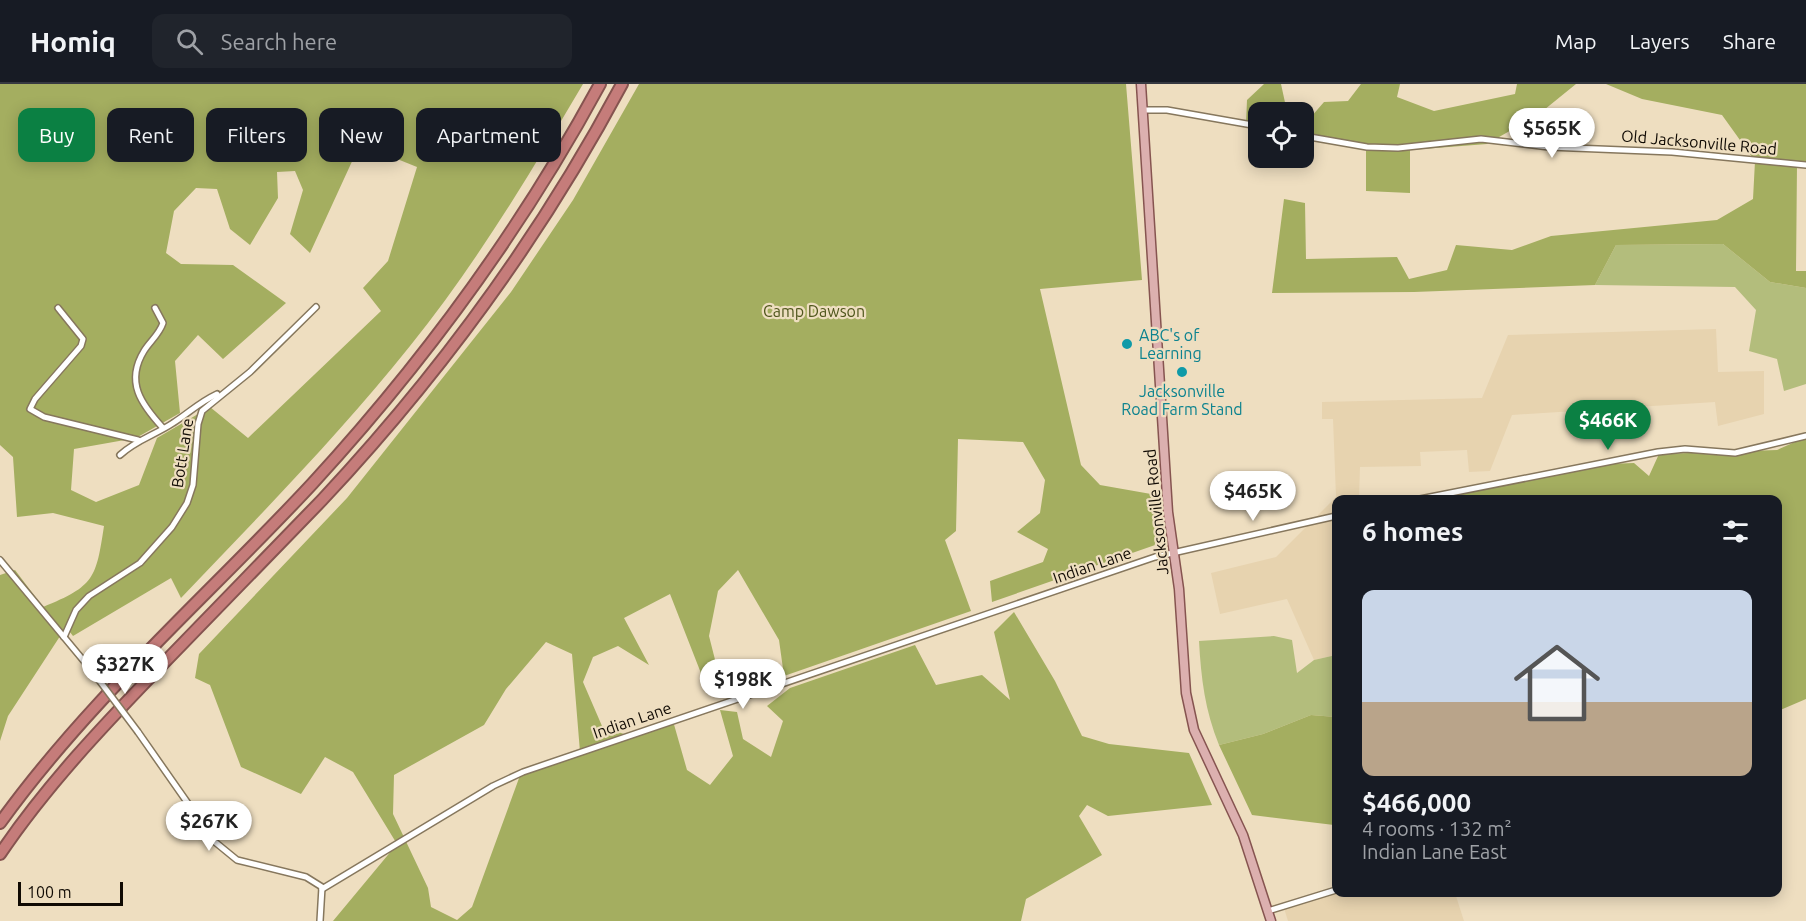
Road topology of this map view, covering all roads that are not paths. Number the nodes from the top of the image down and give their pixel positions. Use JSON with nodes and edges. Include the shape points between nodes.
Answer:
{"nodes":[{"id":1,"x":600,"y":84,"type":"edge"},
{"id":2,"x":622,"y":84,"type":"edge"},
{"id":3,"x":1141,"y":84,"type":"edge"},
{"id":4,"x":1143,"y":110,"type":"junction"},
{"id":5,"x":1248,"y":124,"type":"edge"},
{"id":6,"x":1314,"y":138,"type":"edge"},
{"id":7,"x":1806,"y":165,"type":"edge"},
{"id":8,"x":316,"y":307,"type":"dead end"},
{"id":9,"x":57,"y":309,"type":"dead end"},
{"id":10,"x":155,"y":309,"type":"dead end"},
{"id":11,"x":226,"y":390,"type":"junction"},
{"id":12,"x":163,"y":428,"type":"junction"},
{"id":13,"x":1806,"y":436,"type":"edge"},
{"id":14,"x":138,"y":440,"type":"junction"},
{"id":15,"x":120,"y":455,"type":"dead end"},
{"id":16,"x":1440,"y":495,"type":"edge"},
{"id":17,"x":1332,"y":517,"type":"edge"},
{"id":18,"x":1175,"y":552,"type":"junction"},
{"id":19,"x":0,"y":560,"type":"edge"},
{"id":20,"x":64,"y":637,"type":"junction"},
{"id":21,"x":0,"y":823,"type":"edge"},
{"id":22,"x":0,"y":854,"type":"edge"},
{"id":23,"x":322,"y":889,"type":"junction"},
{"id":24,"x":1332,"y":891,"type":"edge"},
{"id":25,"x":1268,"y":911,"type":"junction"},
{"id":26,"x":320,"y":921,"type":"edge"},
{"id":27,"x":1271,"y":921,"type":"edge"}],
"edges":[{"from":1,"to":21,"type":"highway","via":[[518,223],[399,384],[310,486],[72,733]]},
{"from":2,"to":22,"type":"highway","via":[[534,233],[435,370],[323,498],[86,746]]},
{"from":3,"to":4,"type":"main road","name":"Jacksonville Road"},
{"from":4,"to":5,"type":"street","via":[[1167,110]]},
{"from":4,"to":18,"type":"main road","name":"Jacksonville Road","via":[[1168,512]]},
{"from":6,"to":7,"type":"street","name":"Old Jacksonville Road","via":[[1368,147],[1481,139]]},
{"from":8,"to":11,"type":"street","name":"Bott Lane","via":[[259,364]]},
{"from":9,"to":14,"type":"street","via":[[83,339],[30,409],[44,417]]},
{"from":10,"to":12,"type":"street","via":[[163,323],[145,349],[134,379],[138,393]]},
{"from":11,"to":12,"type":"street","via":[[192,406]]},
{"from":11,"to":20,"type":"street","name":"Bott Lane","via":[[202,411],[190,494],[172,527],[140,563],[88,596],[76,610]]},
{"from":12,"to":14,"type":"street"},
{"from":13,"to":16,"type":"street","via":[[1735,453],[1685,449],[1658,452]]},
{"from":14,"to":15,"type":"street"},
{"from":17,"to":18,"type":"street","name":"Indian Lane"},
{"from":18,"to":23,"type":"street","name":"Indian Lane","via":[[514,776]]},
{"from":18,"to":25,"type":"main road","name":"Jacksonville Road","via":[[1189,712],[1201,748],[1243,835]]},
{"from":19,"to":20,"type":"street"},
{"from":20,"to":23,"type":"street","bridge":true,"via":[[228,856],[306,878]]},
{"from":23,"to":26,"type":"street"},
{"from":24,"to":25,"type":"street"},
{"from":25,"to":27,"type":"main road","name":"Jacksonville Road"}]}
